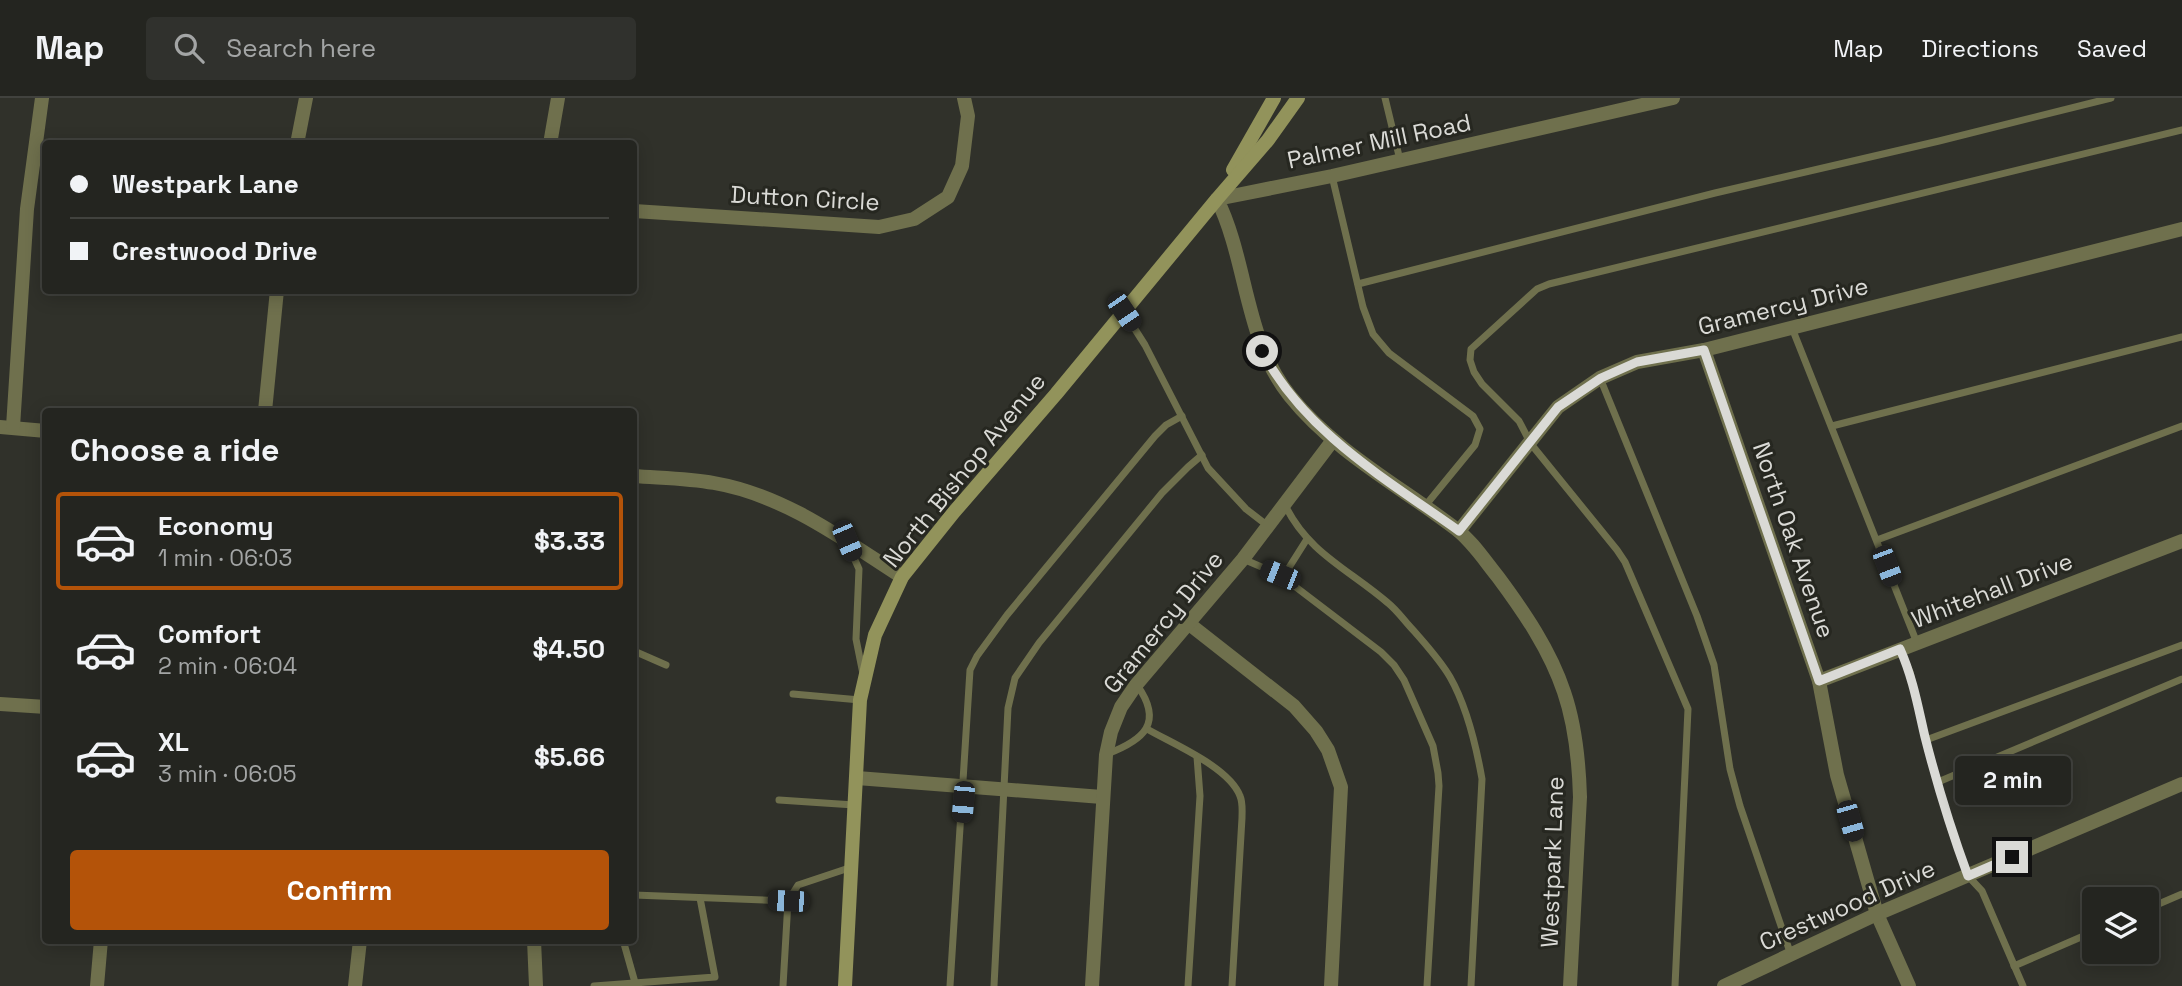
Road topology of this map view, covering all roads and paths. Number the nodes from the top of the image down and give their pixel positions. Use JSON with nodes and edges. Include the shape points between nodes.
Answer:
{"nodes":[{"id":1,"x":41,"y":98,"type":"edge"},
{"id":2,"x":306,"y":98,"type":"edge"},
{"id":3,"x":558,"y":98,"type":"edge"},
{"id":4,"x":964,"y":98,"type":"edge"},
{"id":5,"x":1274,"y":98,"type":"edge"},
{"id":6,"x":1298,"y":98,"type":"edge"},
{"id":7,"x":1385,"y":98,"type":"edge"},
{"id":8,"x":1673,"y":98,"type":"edge"},
{"id":9,"x":2111,"y":98,"type":"edge"},
{"id":10,"x":2182,"y":130,"type":"edge"},
{"id":11,"x":298,"y":140,"type":"edge"},
{"id":12,"x":551,"y":140,"type":"edge"},
{"id":13,"x":1400,"y":160,"type":"junction"},
{"id":14,"x":1332,"y":176,"type":"junction"},
{"id":15,"x":1217,"y":199,"type":"junction"},
{"id":16,"x":637,"y":211,"type":"edge"},
{"id":17,"x":2182,"y":229,"type":"edge"},
{"id":18,"x":1358,"y":284,"type":"junction"},
{"id":19,"x":277,"y":294,"type":"edge"},
{"id":20,"x":1124,"y":312,"type":"junction"},
{"id":21,"x":1792,"y":328,"type":"junction"},
{"id":22,"x":2182,"y":337,"type":"edge"},
{"id":23,"x":1704,"y":350,"type":"junction"},
{"id":24,"x":1601,"y":378,"type":"junction"},
{"id":25,"x":265,"y":408,"type":"edge"},
{"id":26,"x":1182,"y":416,"type":"junction"},
{"id":27,"x":1832,"y":426,"type":"junction"},
{"id":28,"x":2182,"y":426,"type":"edge"},
{"id":29,"x":6,"y":427,"type":"edge"},
{"id":30,"x":42,"y":432,"type":"edge"},
{"id":31,"x":1333,"y":440,"type":"junction"},
{"id":32,"x":1530,"y":441,"type":"junction"},
{"id":33,"x":1202,"y":455,"type":"junction"},
{"id":34,"x":637,"y":476,"type":"edge"},
{"id":35,"x":1285,"y":504,"type":"junction"},
{"id":36,"x":1425,"y":506,"type":"junction"},
{"id":37,"x":1268,"y":526,"type":"junction"},
{"id":38,"x":1459,"y":531,"type":"junction"},
{"id":39,"x":1307,"y":539,"type":"junction"},
{"id":40,"x":1877,"y":540,"type":"junction"},
{"id":41,"x":847,"y":541,"type":"junction"},
{"id":42,"x":2182,"y":541,"type":"edge"},
{"id":43,"x":1242,"y":559,"type":"junction"},
{"id":44,"x":902,"y":576,"type":"junction"},
{"id":45,"x":1283,"y":577,"type":"junction"},
{"id":46,"x":1188,"y":624,"type":"junction"},
{"id":47,"x":1917,"y":643,"type":"junction"},
{"id":48,"x":2182,"y":645,"type":"edge"},
{"id":49,"x":1900,"y":649,"type":"junction"},
{"id":50,"x":637,"y":652,"type":"edge"},
{"id":51,"x":666,"y":665,"type":"dead end"},
{"id":52,"x":2182,"y":679,"type":"edge"},
{"id":53,"x":864,"y":681,"type":"junction"},
{"id":54,"x":1819,"y":681,"type":"junction"},
{"id":55,"x":1136,"y":685,"type":"junction"},
{"id":56,"x":793,"y":694,"type":"dead end"},
{"id":57,"x":860,"y":700,"type":"junction"},
{"id":58,"x":0,"y":704,"type":"edge"},
{"id":59,"x":42,"y":707,"type":"edge"},
{"id":60,"x":1147,"y":729,"type":"junction"},
{"id":61,"x":1926,"y":740,"type":"junction"},
{"id":62,"x":1107,"y":755,"type":"junction"},
{"id":63,"x":1197,"y":757,"type":"junction"},
{"id":64,"x":856,"y":778,"type":"junction"},
{"id":65,"x":1938,"y":782,"type":"junction"},
{"id":66,"x":2182,"y":784,"type":"edge"},
{"id":67,"x":964,"y":786,"type":"junction"},
{"id":68,"x":1005,"y":790,"type":"junction"},
{"id":69,"x":1102,"y":797,"type":"junction"},
{"id":70,"x":779,"y":800,"type":"dead end"},
{"id":71,"x":855,"y":805,"type":"junction"},
{"id":72,"x":852,"y":867,"type":"junction"},
{"id":73,"x":1968,"y":876,"type":"junction"},
{"id":74,"x":2182,"y":894,"type":"edge"},
{"id":75,"x":637,"y":895,"type":"edge"},
{"id":76,"x":700,"y":898,"type":"junction"},
{"id":77,"x":788,"y":901,"type":"junction"},
{"id":78,"x":2159,"y":904,"type":"edge"},
{"id":79,"x":1877,"y":914,"type":"junction"},
{"id":80,"x":2082,"y":937,"type":"edge"},
{"id":81,"x":101,"y":944,"type":"edge"},
{"id":82,"x":360,"y":944,"type":"edge"},
{"id":83,"x":534,"y":944,"type":"edge"},
{"id":84,"x":624,"y":944,"type":"edge"},
{"id":85,"x":1791,"y":955,"type":"junction"},
{"id":86,"x":2014,"y":966,"type":"junction"},
{"id":87,"x":636,"y":984,"type":"edge"},
{"id":88,"x":97,"y":986,"type":"edge"},
{"id":89,"x":355,"y":986,"type":"edge"},
{"id":90,"x":536,"y":986,"type":"edge"},
{"id":91,"x":596,"y":986,"type":"edge"},
{"id":92,"x":783,"y":986,"type":"edge"},
{"id":93,"x":845,"y":986,"type":"edge"},
{"id":94,"x":950,"y":986,"type":"edge"},
{"id":95,"x":994,"y":986,"type":"edge"},
{"id":96,"x":1092,"y":986,"type":"edge"},
{"id":97,"x":1188,"y":986,"type":"edge"},
{"id":98,"x":1233,"y":986,"type":"edge"},
{"id":99,"x":1331,"y":986,"type":"edge"},
{"id":100,"x":1427,"y":986,"type":"edge"},
{"id":101,"x":1471,"y":986,"type":"edge"},
{"id":102,"x":1570,"y":986,"type":"edge"},
{"id":103,"x":1675,"y":986,"type":"edge"},
{"id":104,"x":1724,"y":986,"type":"edge"},
{"id":105,"x":1909,"y":986,"type":"edge"},
{"id":106,"x":2023,"y":986,"type":"edge"}],
"edges":[{"from":1,"to":29,"type":"street"},
{"from":2,"to":11,"type":"street"},
{"from":3,"to":12,"type":"street"},
{"from":4,"to":16,"type":"street","name":"Dutton Circle","via":[[968,116],[962,166],[948,197],[914,219],[879,227]]},
{"from":5,"to":15,"type":"main road"},
{"from":6,"to":15,"type":"main road"},
{"from":7,"to":13,"type":"lane"},
{"from":8,"to":13,"type":"street","name":"Palmer Mill Road"},
{"from":9,"to":18,"type":"lane"},
{"from":10,"to":32,"type":"lane","via":[[1575,276],[1537,289],[1480,339],[1471,349],[1470,360],[1482,384],[1519,421]]},
{"from":13,"to":14,"type":"street","name":"Palmer Mill Road"},
{"from":14,"to":15,"type":"street","name":"Palmer Mill Road"},
{"from":14,"to":18,"type":"lane"},
{"from":15,"to":20,"type":"main road","name":"North Bishop Avenue"},
{"from":15,"to":31,"type":"street","name":"Westpark Lane","via":[[1240,262],[1262,351],[1291,397]]},
{"from":17,"to":21,"type":"street","name":"Gramercy Drive"},
{"from":18,"to":36,"type":"lane","via":[[1373,334],[1389,353],[1473,416],[1480,429],[1475,445]]},
{"from":19,"to":25,"type":"street"},
{"from":20,"to":26,"type":"lane"},
{"from":20,"to":44,"type":"main road","name":"North Bishop Avenue"},
{"from":21,"to":23,"type":"street","name":"Gramercy Drive"},
{"from":21,"to":27,"type":"lane"},
{"from":22,"to":27,"type":"lane"},
{"from":23,"to":24,"type":"street","name":"Gramercy Drive","via":[[1637,362]]},
{"from":23,"to":54,"type":"street","name":"North Oak Avenue"},
{"from":24,"to":32,"type":"street","name":"Gramercy Drive","via":[[1558,407]]},
{"from":24,"to":85,"type":"lane","via":[[1714,665],[1730,769]]},
{"from":26,"to":33,"type":"lane"},
{"from":26,"to":67,"type":"lane","via":[[1155,436],[977,656],[968,686]]},
{"from":27,"to":40,"type":"lane"},
{"from":28,"to":40,"type":"lane"},
{"from":29,"to":30,"type":"street"},
{"from":31,"to":35,"type":"street","name":"Gramercy Drive"},
{"from":31,"to":36,"type":"street","name":"Westpark Lane"},
{"from":32,"to":38,"type":"street","name":"Gramercy Drive"},
{"from":32,"to":103,"type":"lane","via":[[1621,556],[1688,709]]},
{"from":33,"to":37,"type":"lane","via":[[1226,489]]},
{"from":33,"to":68,"type":"lane","via":[[1162,493],[1022,666],[1008,708]]},
{"from":34,"to":41,"type":"street","via":[[715,482],[772,500]]},
{"from":35,"to":37,"type":"street","name":"Gramercy Drive"},
{"from":35,"to":39,"type":"lane"},
{"from":36,"to":38,"type":"street","name":"Westpark Lane"},
{"from":37,"to":43,"type":"street","name":"Gramercy Drive"},
{"from":38,"to":102,"type":"street","name":"Westpark Lane","via":[[1525,613],[1564,692],[1580,797]]},
{"from":39,"to":45,"type":"lane"},
{"from":39,"to":101,"type":"lane","via":[[1389,604],[1438,658],[1459,697],[1482,779]]},
{"from":40,"to":47,"type":"lane"},
{"from":41,"to":44,"type":"street"},
{"from":41,"to":53,"type":"lane","via":[[859,569],[856,639]]},
{"from":42,"to":47,"type":"street","name":"Whitehall Drive"},
{"from":43,"to":45,"type":"lane"},
{"from":43,"to":46,"type":"street","name":"Gramercy Drive"},
{"from":44,"to":53,"type":"main road","name":"North Bishop Avenue","via":[[875,635]]},
{"from":45,"to":100,"type":"lane","via":[[1394,665],[1433,746],[1440,786]]},
{"from":46,"to":55,"type":"street","name":"Gramercy Drive"},
{"from":46,"to":99,"type":"street","via":[[1294,706],[1316,731],[1332,760],[1341,787]]},
{"from":47,"to":49,"type":"street","name":"Whitehall Drive"},
{"from":48,"to":61,"type":"lane"},
{"from":49,"to":54,"type":"street","name":"Whitehall Drive"},
{"from":49,"to":61,"type":"lane"},
{"from":50,"to":51,"type":"lane"},
{"from":52,"to":65,"type":"lane"},
{"from":53,"to":57,"type":"main road","name":"North Bishop Avenue"},
{"from":54,"to":79,"type":"street","name":"North Oak Avenue","via":[[1837,775]]},
{"from":55,"to":60,"type":"lane","via":[[1147,699]]},
{"from":55,"to":62,"type":"street","name":"Gramercy Drive","via":[[1121,707]]},
{"from":56,"to":57,"type":"lane"},
{"from":57,"to":64,"type":"main road","name":"North Bishop Avenue"},
{"from":58,"to":59,"type":"street"},
{"from":60,"to":62,"type":"lane"},
{"from":60,"to":63,"type":"lane"},
{"from":61,"to":65,"type":"lane"},
{"from":62,"to":69,"type":"street","name":"Gramercy Drive"},
{"from":63,"to":97,"type":"lane","via":[[1200,796]]},
{"from":63,"to":98,"type":"lane","via":[[1233,784],[1242,806]]},
{"from":64,"to":67,"type":"street"},
{"from":64,"to":71,"type":"main road","name":"North Bishop Avenue"},
{"from":65,"to":73,"type":"lane"},
{"from":66,"to":73,"type":"street","name":"Crestwood Drive"},
{"from":67,"to":68,"type":"street"},
{"from":67,"to":94,"type":"lane"},
{"from":68,"to":69,"type":"street"},
{"from":68,"to":95,"type":"lane"},
{"from":69,"to":96,"type":"street","name":"Gramercy Drive"},
{"from":70,"to":71,"type":"lane"},
{"from":71,"to":72,"type":"main road","name":"North Bishop Avenue"},
{"from":72,"to":77,"type":"lane","via":[[798,885]]},
{"from":72,"to":93,"type":"main road","name":"North Bishop Avenue"},
{"from":73,"to":79,"type":"street","name":"Crestwood Drive"},
{"from":73,"to":86,"type":"lane","via":[[1982,891]]},
{"from":74,"to":78,"type":"lane"},
{"from":75,"to":76,"type":"lane"},
{"from":76,"to":77,"type":"lane"},
{"from":76,"to":87,"type":"lane","via":[[715,976]]},
{"from":77,"to":92,"type":"lane"},
{"from":79,"to":85,"type":"street","name":"Crestwood Drive"},
{"from":79,"to":105,"type":"street","name":"North Oak Avenue"},
{"from":80,"to":86,"type":"lane"},
{"from":81,"to":88,"type":"street"},
{"from":82,"to":89,"type":"street"},
{"from":83,"to":90,"type":"street"},
{"from":84,"to":87,"type":"lane"},
{"from":85,"to":104,"type":"street","name":"Crestwood Drive"},
{"from":86,"to":106,"type":"lane"},
{"from":87,"to":91,"type":"lane"}]}
